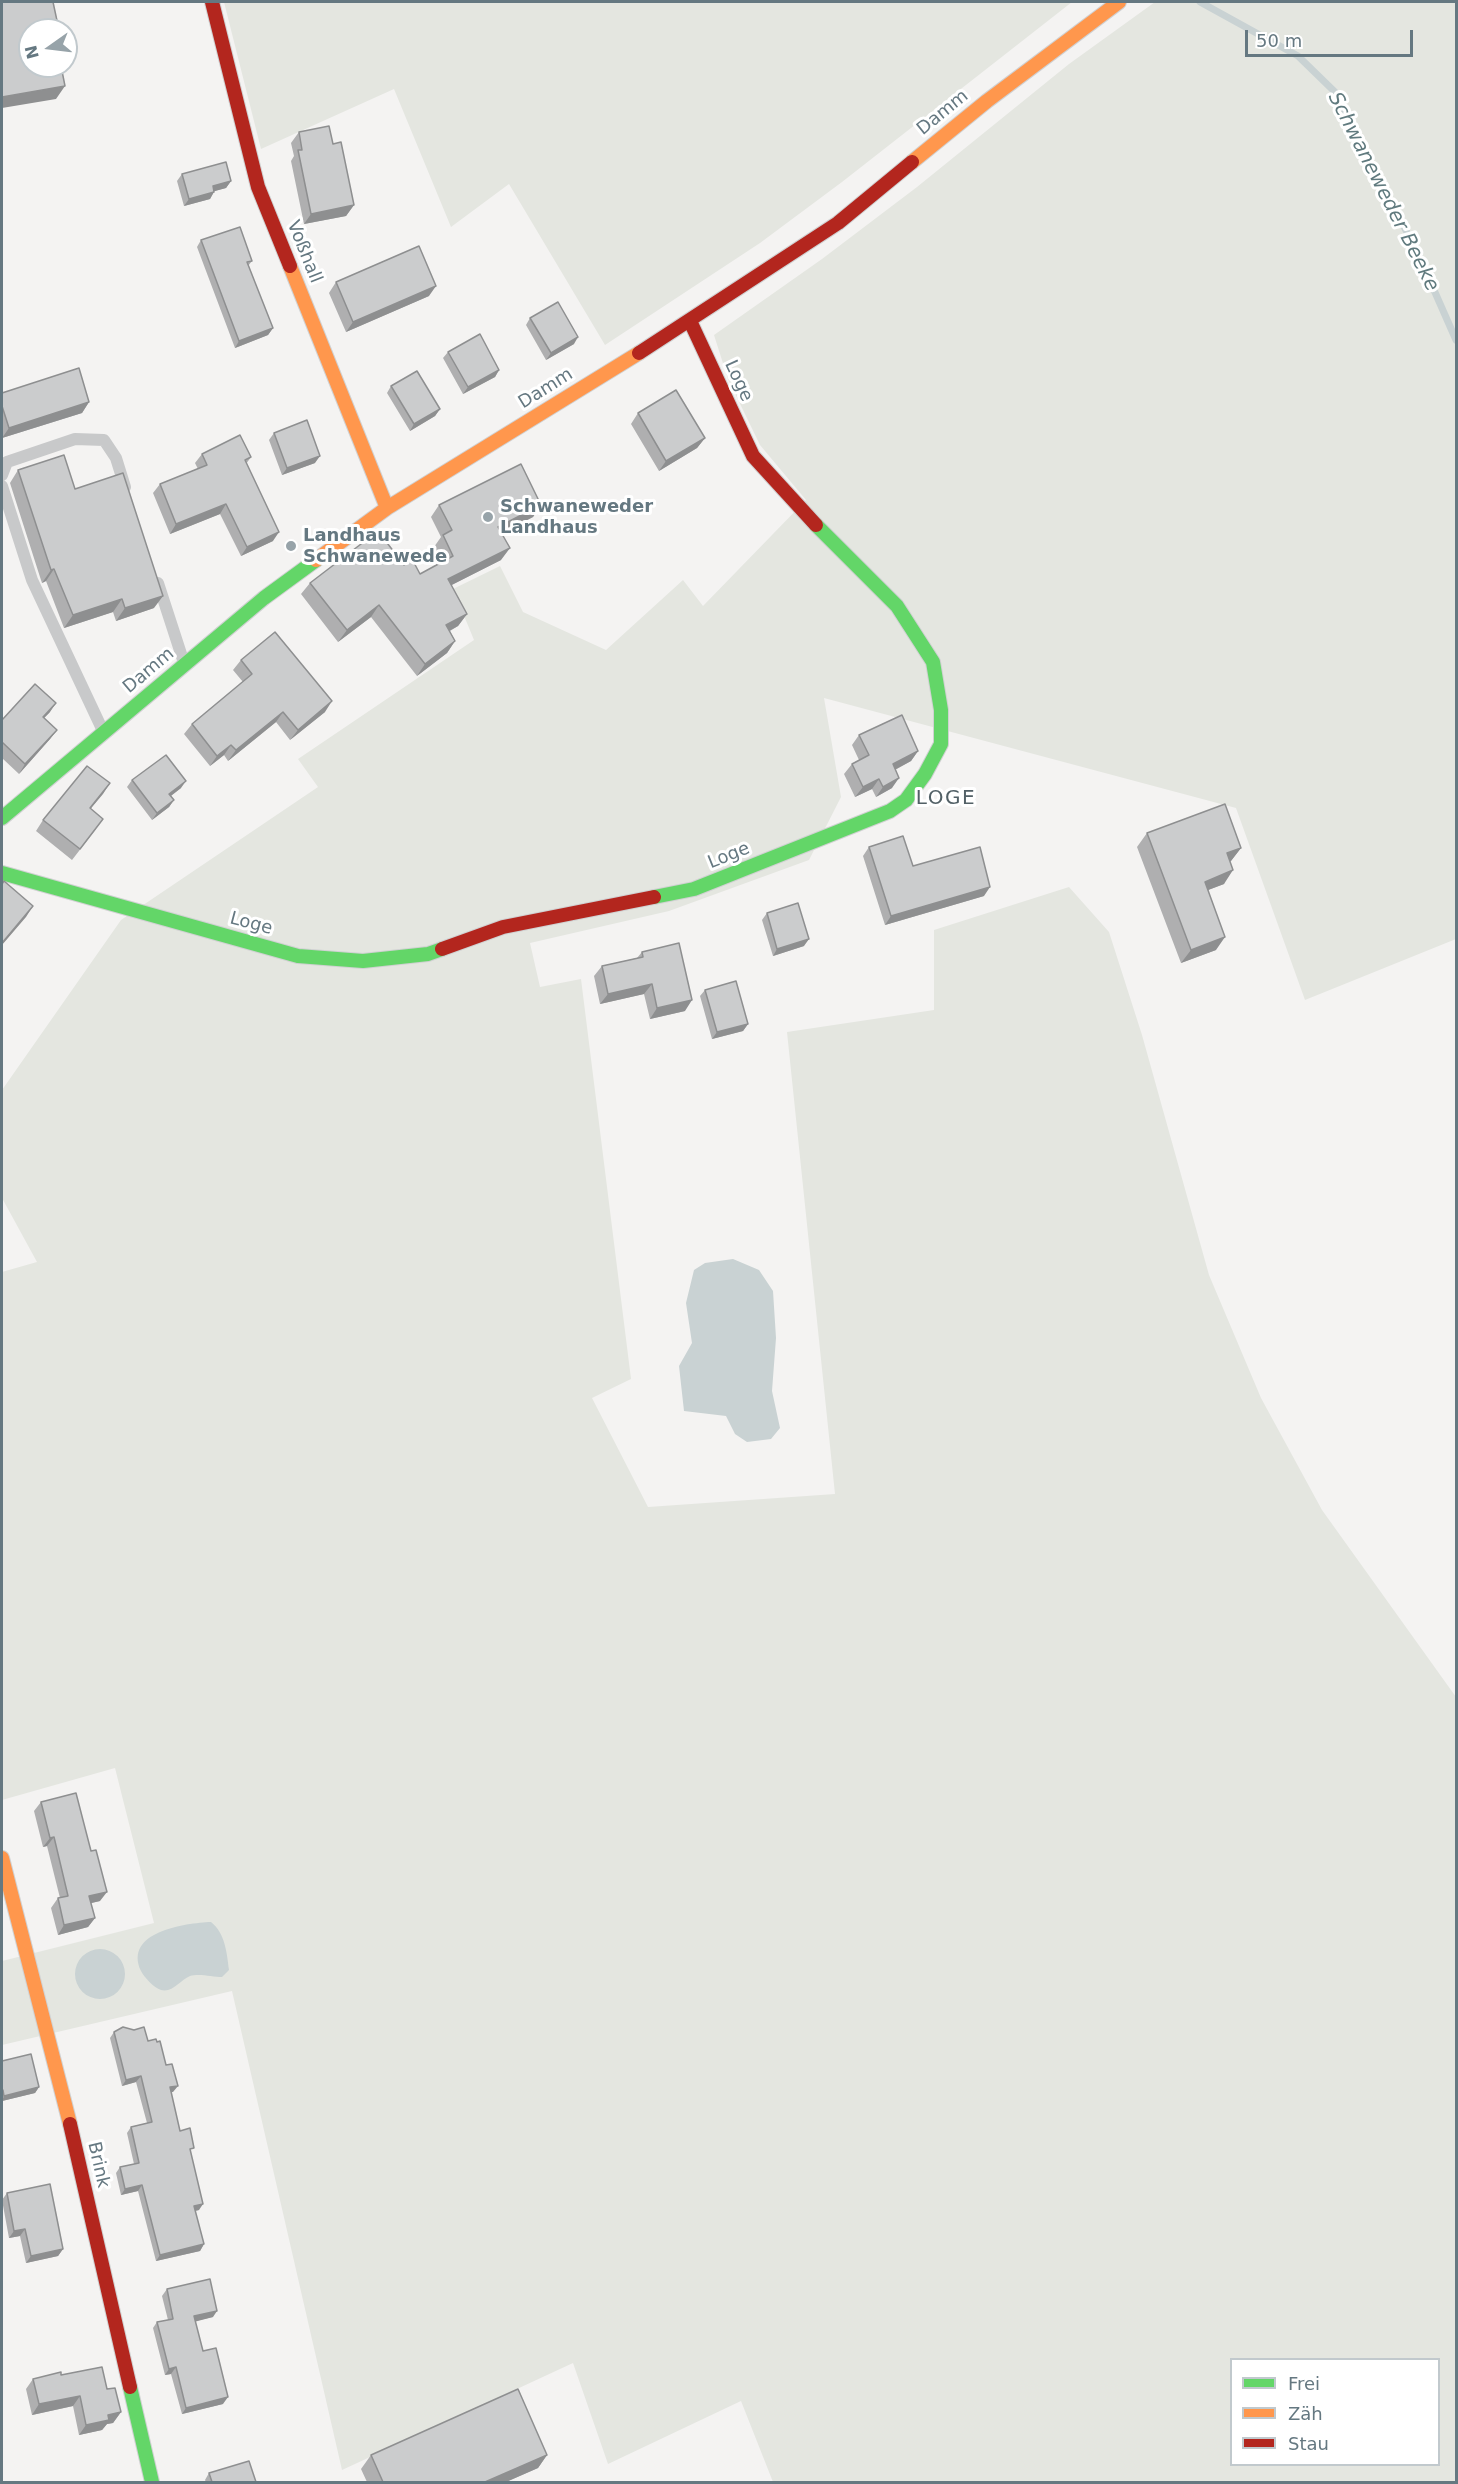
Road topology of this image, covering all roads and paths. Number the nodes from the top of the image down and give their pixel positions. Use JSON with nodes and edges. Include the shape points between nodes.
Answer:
{"nodes":[{"id":1,"x":212,"y":2,"type":"edge"},
{"id":2,"x":1119,"y":2,"type":"edge"},
{"id":3,"x":690,"y":321,"type":"junction"},
{"id":4,"x":2,"y":475,"type":"edge"},
{"id":5,"x":2,"y":486,"type":"edge"},
{"id":6,"x":130,"y":502,"type":"edge"},
{"id":7,"x":387,"y":508,"type":"junction"},
{"id":8,"x":152,"y":567,"type":"edge"},
{"id":9,"x":185,"y":664,"type":"junction"},
{"id":10,"x":103,"y":732,"type":"junction"},
{"id":11,"x":2,"y":818,"type":"edge"},
{"id":12,"x":2,"y":873,"type":"edge"},
{"id":13,"x":2,"y":1862,"type":"edge"},
{"id":14,"x":152,"y":2482,"type":"edge"}],
"edges":[{"from":1,"to":7,"type":"street","name":"Voßhall","via":[[258,187]]},
{"from":2,"to":3,"type":"street","name":"Damm","via":[[987,101],[838,222]]},
{"from":3,"to":7,"type":"street","name":"Damm"},
{"from":3,"to":12,"type":"street","name":"Loge","via":[[753,456],[897,606],[933,662],[941,710],[941,744],[926,774],[906,800],[890,811],[694,889],[502,927],[428,954],[363,961],[298,956]]},
{"from":4,"to":6,"type":"lane","via":[[7,462],[75,440],[104,440],[116,458]]},
{"from":5,"to":10,"type":"lane","via":[[32,580]]},
{"from":7,"to":9,"type":"street","name":"Damm","via":[[305,566]]},
{"from":8,"to":9,"type":"lane"},
{"from":9,"to":10,"type":"street","name":"Damm"},
{"from":10,"to":11,"type":"street","name":"Damm"},
{"from":13,"to":14,"type":"street","name":"Brink","via":[[61,2087]]}]}
